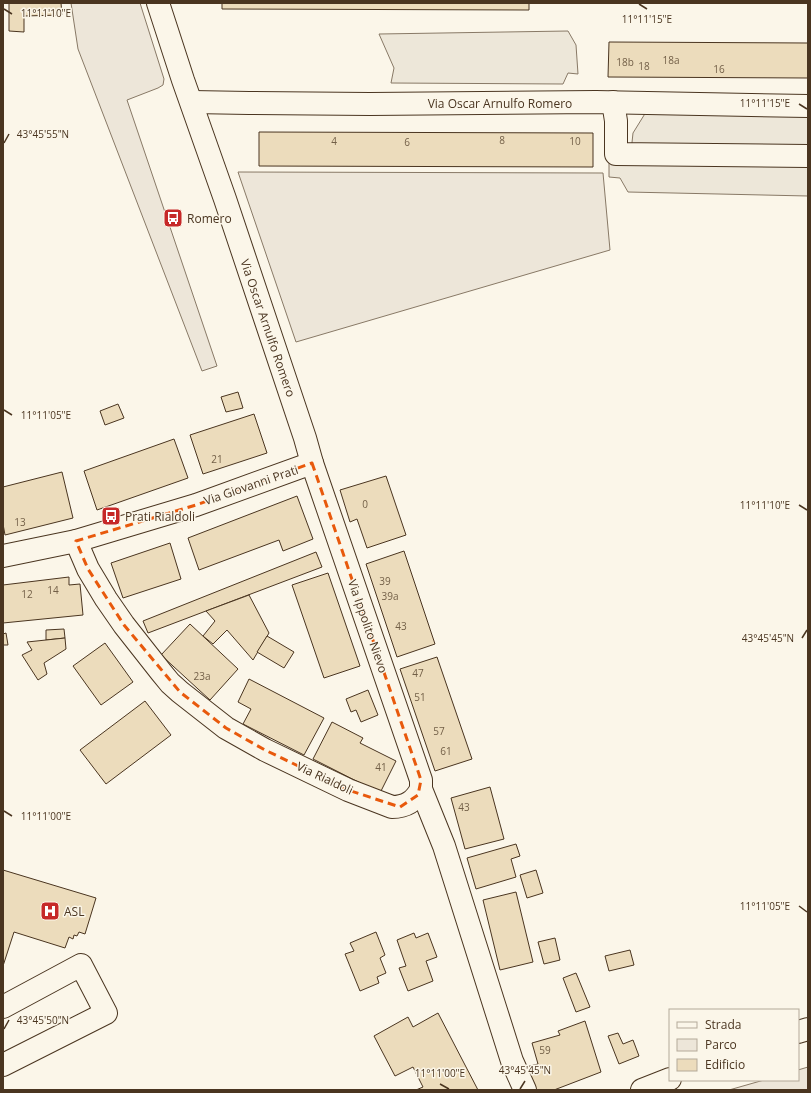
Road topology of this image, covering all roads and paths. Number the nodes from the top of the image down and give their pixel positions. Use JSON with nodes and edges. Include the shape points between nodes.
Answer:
{"nodes":[{"id":1,"x":158,"y":3,"type":"edge"},
{"id":2,"x":192,"y":102,"type":"junction"},
{"id":3,"x":612,"y":102,"type":"junction"},
{"id":4,"x":808,"y":106,"type":"edge"},
{"id":5,"x":808,"y":156,"type":"edge"},
{"id":6,"x":312,"y":463,"type":"junction"},
{"id":7,"x":76,"y":541,"type":"junction"},
{"id":8,"x":3,"y":556,"type":"edge"},
{"id":9,"x":421,"y":789,"type":"junction"},
{"id":10,"x":3,"y":1007,"type":"edge"},
{"id":11,"x":3,"y":1065,"type":"edge"},
{"id":12,"x":669,"y":1079,"type":"edge"},
{"id":13,"x":525,"y":1090,"type":"edge"},
{"id":14,"x":642,"y":1090,"type":"edge"}],
"edges":[{"from":1,"to":2,"type":"street","name":"Via Oscar Arnulfo Romero"},
{"from":2,"to":3,"type":"street","name":"Via Oscar Arnulfo Romero"},
{"from":2,"to":6,"type":"street","name":"Via Oscar Arnulfo Romero"},
{"from":3,"to":4,"type":"street","name":"Via Oscar Arnulfo Romero"},
{"from":3,"to":5,"type":"street","via":[[616,121],[616,154]]},
{"from":6,"to":7,"type":"street","name":"Via Giovanni Prati","via":[[196,505]]},
{"from":6,"to":9,"type":"street","name":"Via Ippolito Nievo","via":[[421,780]]},
{"from":7,"to":8,"type":"street"},
{"from":7,"to":9,"type":"street","name":"Via Rialdoli","via":[[88,569],[106,599],[145,653],[170,683],[226,728],[348,790],[392,807],[408,804]]},
{"from":9,"to":13,"type":"street","via":[[444,846],[512,1060]]},
{"from":10,"to":11,"type":"street","via":[[82,965],[106,1013]]},
{"from":12,"to":14,"type":"street"}]}
